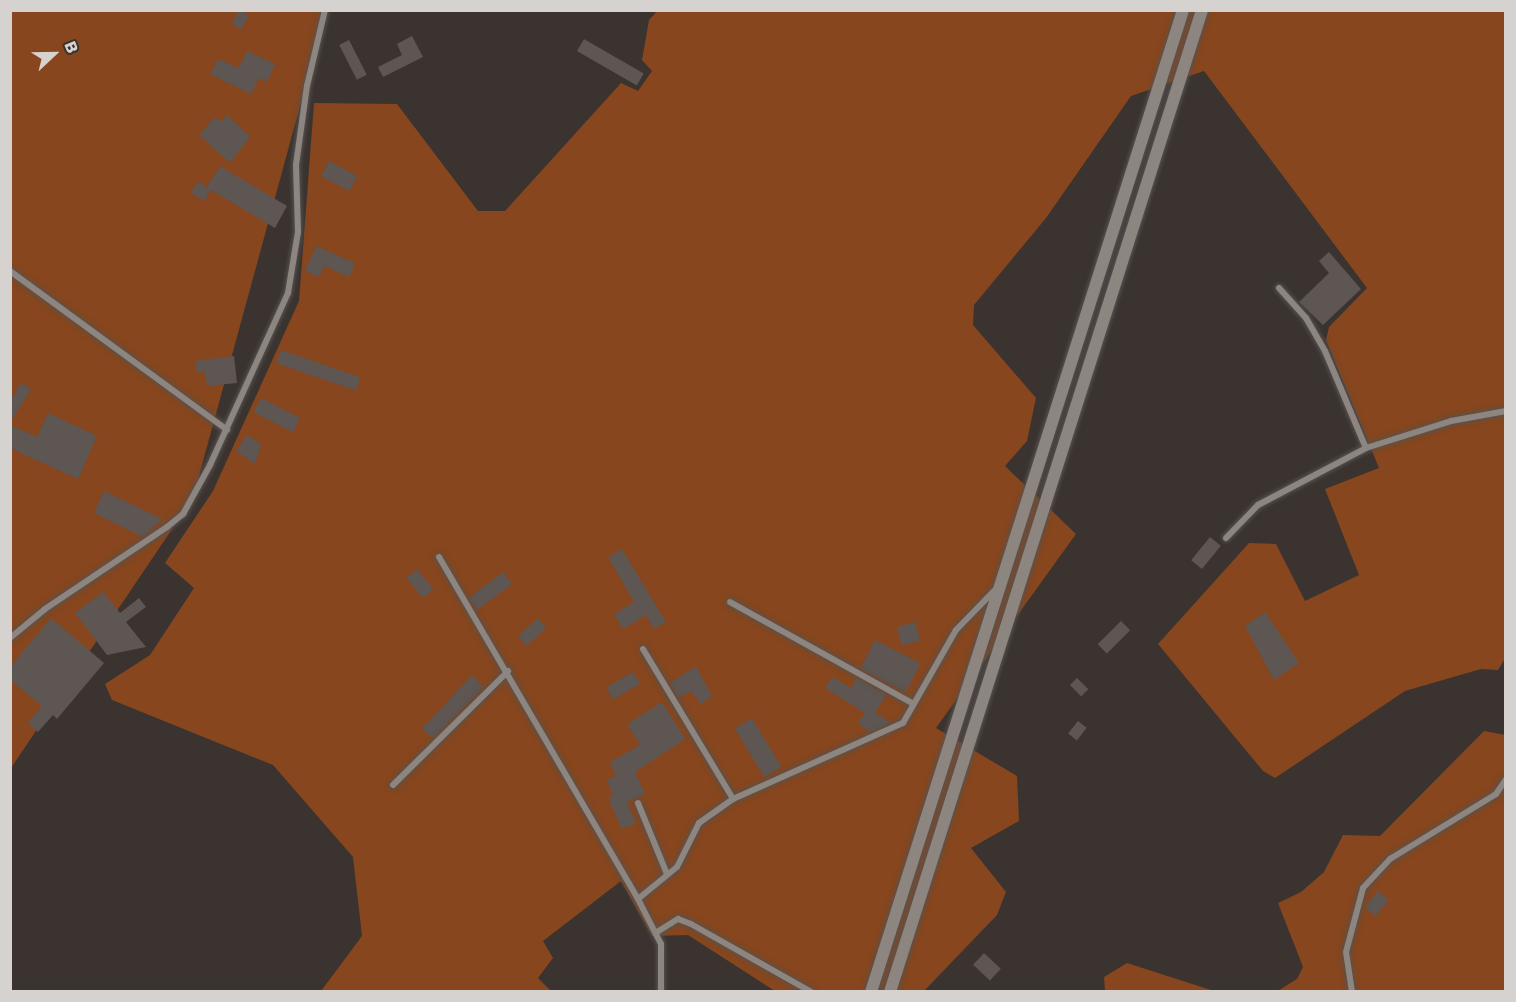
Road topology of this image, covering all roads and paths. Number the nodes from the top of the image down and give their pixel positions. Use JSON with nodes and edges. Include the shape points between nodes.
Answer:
{"nodes":[{"id":1,"x":325,"y":10,"type":"edge"},
{"id":2,"x":1183,"y":10,"type":"edge"},
{"id":3,"x":1203,"y":10,"type":"edge"},
{"id":4,"x":10,"y":271,"type":"edge"},
{"id":5,"x":1279,"y":288,"type":"dead end"},
{"id":6,"x":1506,"y":411,"type":"edge"},
{"id":7,"x":227,"y":430,"type":"junction"},
{"id":8,"x":1366,"y":448,"type":"junction"},
{"id":9,"x":1226,"y":538,"type":"dead end"},
{"id":10,"x":439,"y":557,"type":"dead end"},
{"id":11,"x":1001,"y":585,"type":"junction"},
{"id":12,"x":730,"y":602,"type":"dead end"},
{"id":13,"x":10,"y":638,"type":"edge"},
{"id":14,"x":643,"y":649,"type":"dead end"},
{"id":15,"x":508,"y":670,"type":"junction"},
{"id":16,"x":914,"y":704,"type":"junction"},
{"id":17,"x":1506,"y":779,"type":"edge"},
{"id":18,"x":393,"y":785,"type":"dead end"},
{"id":19,"x":733,"y":799,"type":"junction"},
{"id":20,"x":638,"y":803,"type":"dead end"},
{"id":21,"x":667,"y":874,"type":"junction"},
{"id":22,"x":638,"y":899,"type":"junction"},
{"id":23,"x":657,"y":932,"type":"junction"},
{"id":24,"x":661,"y":992,"type":"edge"},
{"id":25,"x":811,"y":992,"type":"edge"},
{"id":26,"x":871,"y":992,"type":"edge"},
{"id":27,"x":890,"y":992,"type":"edge"},
{"id":28,"x":1352,"y":992,"type":"edge"}],
"edges":[{"from":1,"to":7,"type":"street","via":[[307,86],[296,165],[296,260],[288,293]]},
{"from":2,"to":11,"type":"main road"},
{"from":3,"to":27,"type":"main road"},
{"from":4,"to":7,"type":"street"},
{"from":5,"to":8,"type":"street","via":[[1306,318],[1325,351]]},
{"from":6,"to":8,"type":"street","via":[[1451,421]]},
{"from":7,"to":13,"type":"street","via":[[183,514],[135,551],[45,609]]},
{"from":8,"to":9,"type":"street","via":[[1258,505]]},
{"from":10,"to":15,"type":"street"},
{"from":11,"to":16,"type":"street","via":[[956,630]]},
{"from":11,"to":26,"type":"main road"},
{"from":12,"to":16,"type":"street"},
{"from":14,"to":19,"type":"street"},
{"from":15,"to":18,"type":"street"},
{"from":15,"to":22,"type":"street"},
{"from":16,"to":19,"type":"street","via":[[893,730]]},
{"from":17,"to":28,"type":"street","via":[[1496,794],[1390,859],[1363,888],[1346,952]]},
{"from":19,"to":21,"type":"street","via":[[699,824],[684,856]]},
{"from":20,"to":21,"type":"street"},
{"from":21,"to":22,"type":"street"},
{"from":22,"to":23,"type":"street"},
{"from":23,"to":24,"type":"street"},
{"from":23,"to":25,"type":"street","via":[[678,919],[691,924]]}]}
